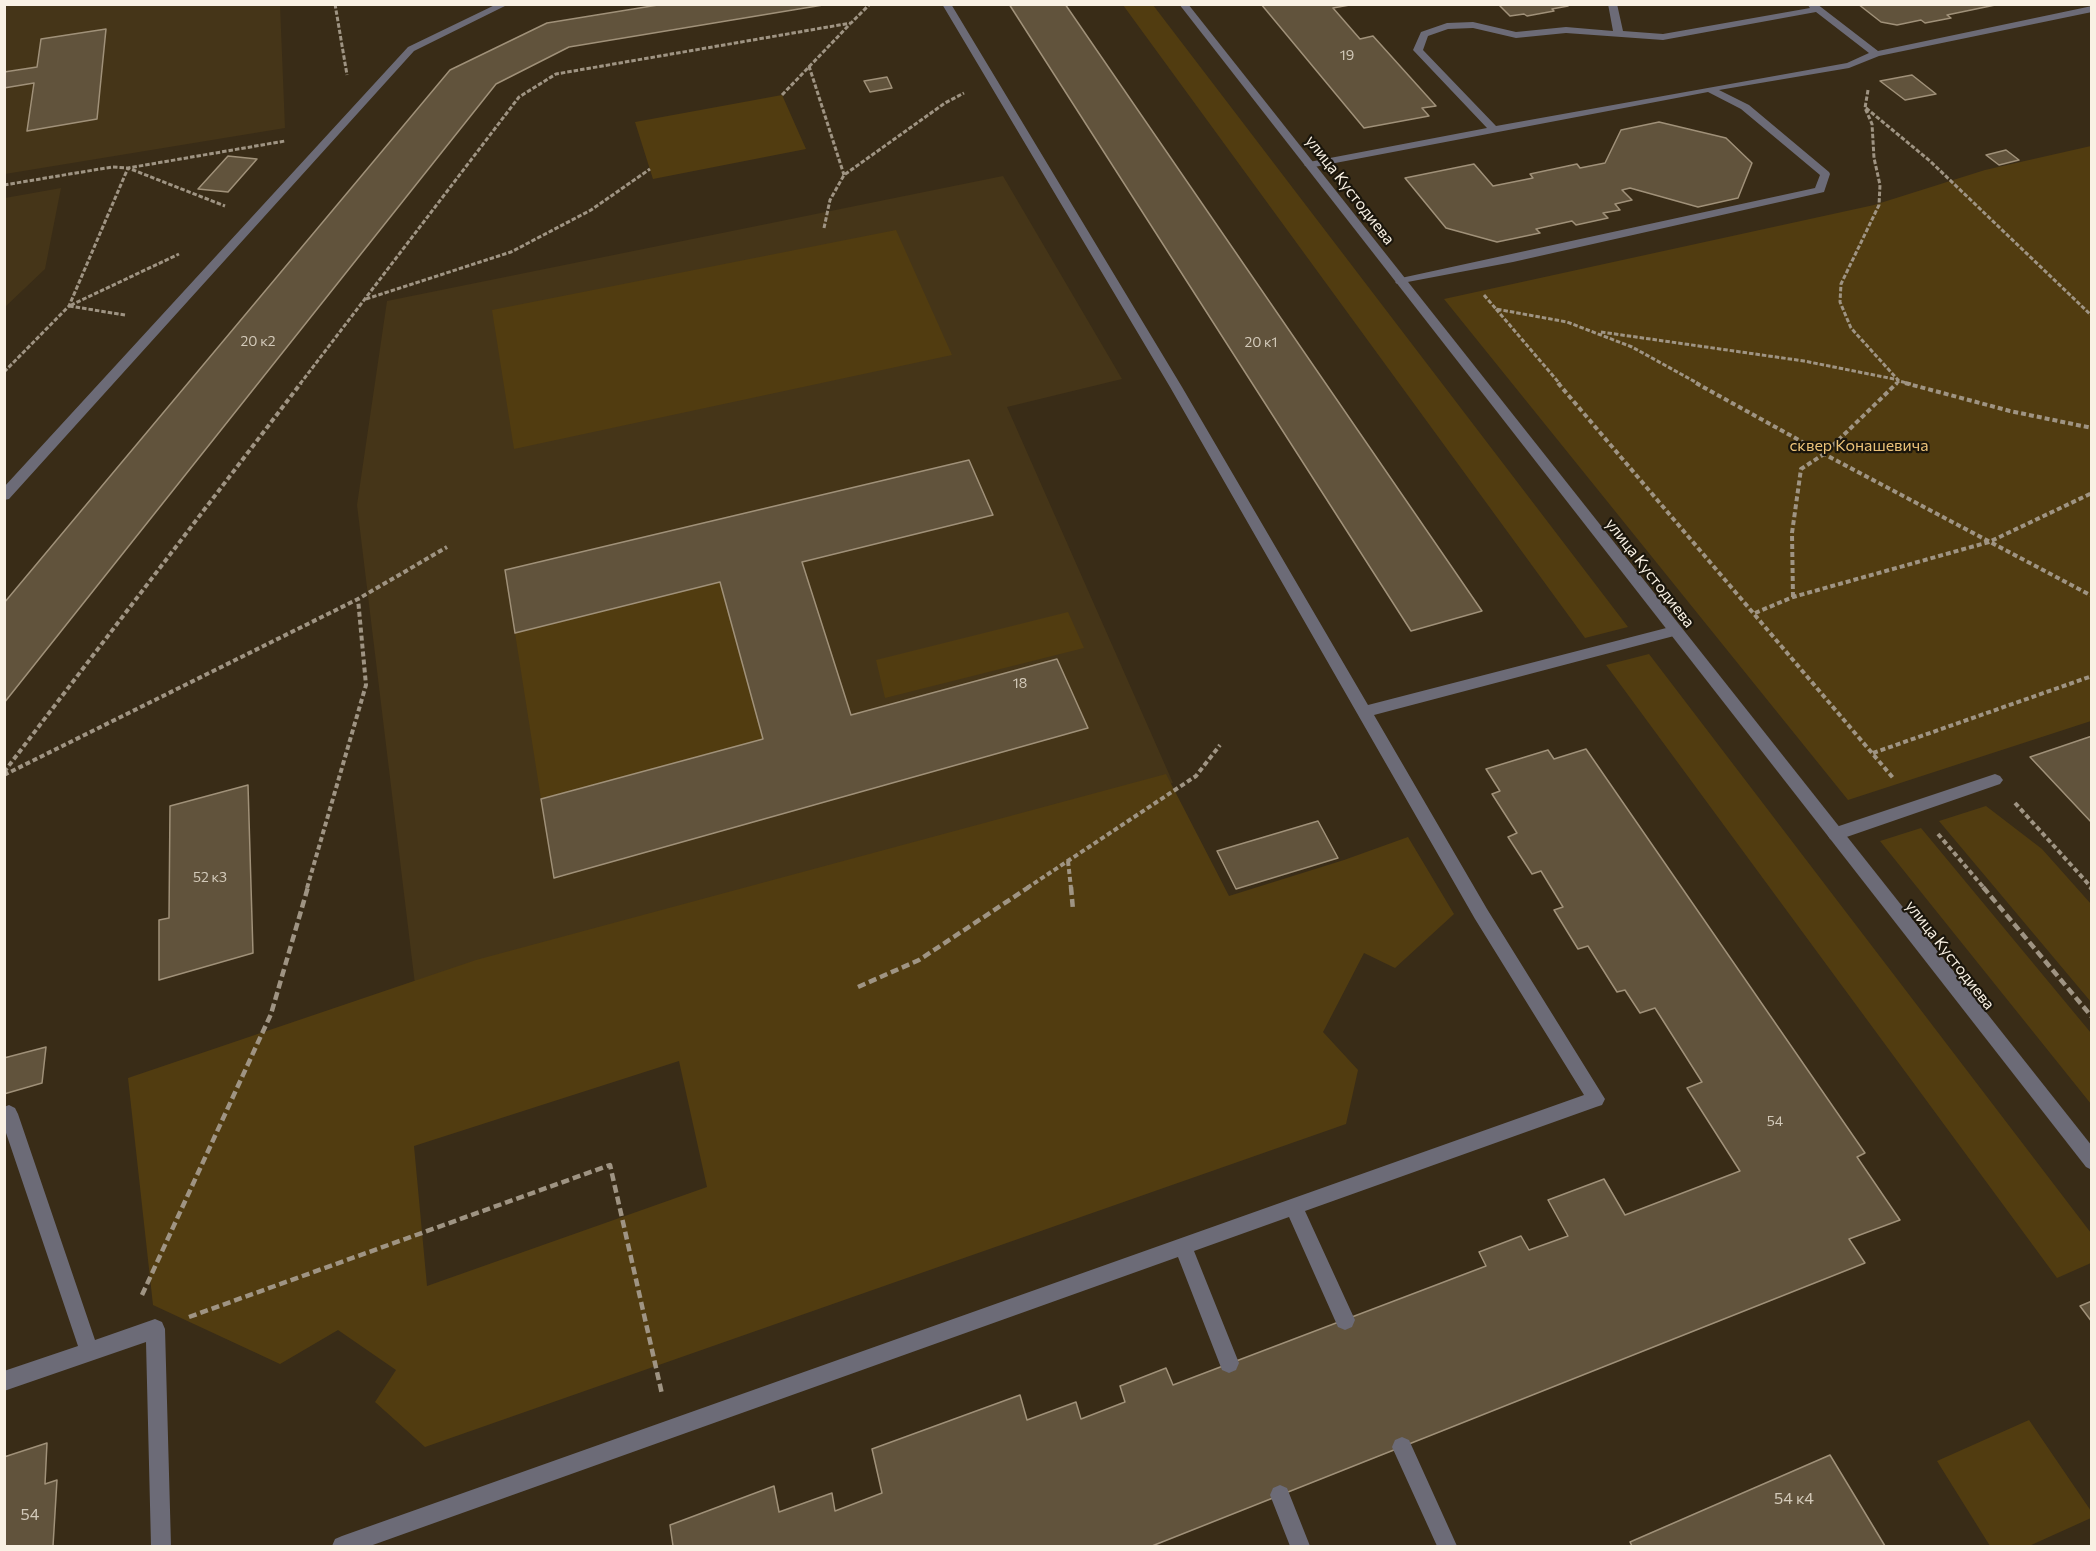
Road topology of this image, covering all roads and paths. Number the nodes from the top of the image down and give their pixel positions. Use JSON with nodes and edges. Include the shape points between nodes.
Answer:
{"nodes":[{"id":1,"x":335,"y":4,"type":"edge"},
{"id":2,"x":505,"y":4,"type":"edge"},
{"id":3,"x":870,"y":4,"type":"edge"},
{"id":4,"x":946,"y":4,"type":"edge"},
{"id":5,"x":1183,"y":4,"type":"edge"},
{"id":6,"x":1612,"y":4,"type":"edge"},
{"id":7,"x":1814,"y":7,"type":"edge"},
{"id":8,"x":2091,"y":9,"type":"edge"},
{"id":9,"x":850,"y":23,"type":"junction"},
{"id":10,"x":1618,"y":32,"type":"junction"},
{"id":11,"x":1876,"y":54,"type":"junction"},
{"id":12,"x":809,"y":66,"type":"junction"},
{"id":13,"x":991,"y":79,"type":"junction"},
{"id":14,"x":1870,"y":82,"type":"dead end"},
{"id":15,"x":1709,"y":89,"type":"junction"},
{"id":16,"x":782,"y":95,"type":"dead end"},
{"id":17,"x":365,"y":98,"type":"junction"},
{"id":18,"x":1865,"y":108,"type":"junction"},
{"id":19,"x":1495,"y":131,"type":"junction"},
{"id":20,"x":334,"y":133,"type":"junction"},
{"id":21,"x":1309,"y":165,"type":"junction"},
{"id":22,"x":128,"y":168,"type":"junction"},
{"id":23,"x":650,"y":169,"type":"dead end"},
{"id":24,"x":844,"y":175,"type":"junction"},
{"id":25,"x":4,"y":185,"type":"edge"},
{"id":26,"x":256,"y":218,"type":"junction"},
{"id":27,"x":824,"y":228,"type":"dead end"},
{"id":28,"x":183,"y":252,"type":"dead end"},
{"id":29,"x":1462,"y":270,"type":"junction"},
{"id":30,"x":1401,"y":282,"type":"junction"},
{"id":31,"x":366,"y":299,"type":"junction"},
{"id":32,"x":69,"y":306,"type":"junction"},
{"id":33,"x":1496,"y":309,"type":"junction"},
{"id":34,"x":2091,"y":316,"type":"edge"},
{"id":35,"x":163,"y":320,"type":"junction"},
{"id":36,"x":1595,"y":331,"type":"junction"},
{"id":37,"x":4,"y":372,"type":"edge"},
{"id":38,"x":1899,"y":381,"type":"junction"},
{"id":39,"x":2091,"y":428,"type":"edge"},
{"id":40,"x":1824,"y":454,"type":"junction"},
{"id":41,"x":2091,"y":493,"type":"edge"},
{"id":42,"x":4,"y":496,"type":"edge"},
{"id":43,"x":1989,"y":542,"type":"junction"},
{"id":44,"x":447,"y":547,"type":"dead end"},
{"id":45,"x":2091,"y":596,"type":"edge"},
{"id":46,"x":1793,"y":597,"type":"junction"},
{"id":47,"x":358,"y":599,"type":"junction"},
{"id":48,"x":1755,"y":613,"type":"junction"},
{"id":49,"x":1674,"y":631,"type":"junction"},
{"id":50,"x":2091,"y":676,"type":"edge"},
{"id":51,"x":1363,"y":712,"type":"junction"},
{"id":52,"x":1220,"y":745,"type":"dead end"},
{"id":53,"x":1874,"y":753,"type":"junction"},
{"id":54,"x":4,"y":773,"type":"edge"},
{"id":55,"x":1995,"y":780,"type":"joint"},
{"id":56,"x":1915,"y":807,"type":"junction"},
{"id":57,"x":1835,"y":834,"type":"junction"},
{"id":58,"x":1068,"y":861,"type":"junction"},
{"id":59,"x":2091,"y":889,"type":"edge"},
{"id":60,"x":1073,"y":910,"type":"dead end"},
{"id":61,"x":858,"y":987,"type":"dead end"},
{"id":62,"x":2091,"y":1017,"type":"edge"},
{"id":63,"x":4,"y":1116,"type":"edge"},
{"id":64,"x":2091,"y":1161,"type":"edge"},
{"id":65,"x":1294,"y":1206,"type":"junction"},
{"id":66,"x":1183,"y":1247,"type":"junction"},
{"id":67,"x":1345,"y":1320,"type":"dead end"},
{"id":68,"x":155,"y":1329,"type":"junction"},
{"id":69,"x":121,"y":1339,"type":"junction"},
{"id":70,"x":90,"y":1352,"type":"junction"},
{"id":71,"x":1229,"y":1363,"type":"dead end"},
{"id":72,"x":4,"y":1381,"type":"edge"},
{"id":73,"x":670,"y":1430,"type":"junction"},
{"id":74,"x":1402,"y":1447,"type":"dead end"},
{"id":75,"x":1280,"y":1495,"type":"dead end"},
{"id":76,"x":161,"y":1546,"type":"edge"},
{"id":77,"x":342,"y":1546,"type":"edge"},
{"id":78,"x":1300,"y":1546,"type":"edge"},
{"id":79,"x":1447,"y":1546,"type":"edge"}],
"edges":[{"from":1,"to":17,"type":"path","via":[[350,96]]},
{"from":2,"to":17,"type":"street","via":[[411,49]]},
{"from":3,"to":9,"type":"path"},
{"from":4,"to":13,"type":"street"},
{"from":5,"to":21,"type":"street","name":"улица Кустодиева"},
{"from":6,"to":10,"type":"street"},
{"from":7,"to":10,"type":"street","via":[[1663,37]]},
{"from":7,"to":11,"type":"street"},
{"from":8,"to":11,"type":"street"},
{"from":9,"to":12,"type":"path"},
{"from":9,"to":31,"type":"path","via":[[556,74],[519,97]]},
{"from":10,"to":19,"type":"street","via":[[1566,30],[1516,35],[1473,25],[1447,26],[1424,34],[1418,50]]},
{"from":11,"to":15,"type":"street","via":[[1849,65]]},
{"from":12,"to":16,"type":"path"},
{"from":12,"to":24,"type":"path"},
{"from":13,"to":24,"type":"path","via":[[945,103]]},
{"from":13,"to":51,"type":"street","via":[[1176,387]]},
{"from":14,"to":18,"type":"path"},
{"from":15,"to":19,"type":"street"},
{"from":15,"to":29,"type":"street","via":[[1745,106],[1824,174],[1820,190]]},
{"from":17,"to":20,"type":"street"},
{"from":18,"to":34,"type":"path","via":[[1930,161]]},
{"from":18,"to":38,"type":"path","via":[[1875,141],[1879,205],[1841,284],[1840,302],[1851,328]]},
{"from":19,"to":21,"type":"street"},
{"from":20,"to":22,"type":"path"},
{"from":20,"to":26,"type":"street"},
{"from":21,"to":30,"type":"street","name":"улица Кустодиева"},
{"from":22,"to":25,"type":"path","via":[[112,167]]},
{"from":22,"to":26,"type":"path"},
{"from":22,"to":32,"type":"path"},
{"from":23,"to":31,"type":"path","via":[[591,210],[511,252]]},
{"from":24,"to":27,"type":"path","via":[[832,191]]},
{"from":26,"to":35,"type":"street"},
{"from":28,"to":32,"type":"path"},
{"from":29,"to":30,"type":"street"},
{"from":29,"to":33,"type":"path"},
{"from":30,"to":49,"type":"street","name":"улица Кустодиева"},
{"from":31,"to":54,"type":"path"},
{"from":32,"to":35,"type":"path"},
{"from":32,"to":37,"type":"path"},
{"from":33,"to":36,"type":"path"},
{"from":33,"to":48,"type":"path"},
{"from":35,"to":42,"type":"street"},
{"from":36,"to":38,"type":"path","via":[[1804,361]]},
{"from":36,"to":40,"type":"path","via":[[1632,347]]},
{"from":38,"to":39,"type":"path"},
{"from":38,"to":40,"type":"path"},
{"from":40,"to":43,"type":"path"},
{"from":40,"to":46,"type":"path","via":[[1800,470],[1790,545]]},
{"from":41,"to":43,"type":"path"},
{"from":43,"to":45,"type":"path"},
{"from":43,"to":46,"type":"path"},
{"from":44,"to":47,"type":"path"},
{"from":46,"to":48,"type":"path"},
{"from":47,"to":54,"type":"path"},
{"from":47,"to":69,"type":"path","via":[[366,685],[271,1014]]},
{"from":48,"to":53,"type":"path"},
{"from":49,"to":51,"type":"street"},
{"from":49,"to":57,"type":"street","name":"улица Кустодиева"},
{"from":50,"to":53,"type":"path"},
{"from":51,"to":65,"type":"street","via":[[1481,915],[1596,1099]]},
{"from":52,"to":58,"type":"path","via":[[1196,776]]},
{"from":53,"to":56,"type":"path"},
{"from":55,"to":56,"type":"street"},
{"from":55,"to":59,"type":"path"},
{"from":56,"to":57,"type":"street"},
{"from":56,"to":62,"type":"path"},
{"from":57,"to":64,"type":"street","name":"улица Кустодиева"},
{"from":58,"to":60,"type":"path"},
{"from":58,"to":61,"type":"path","via":[[919,960]]},
{"from":63,"to":70,"type":"street","via":[[9,1114]]},
{"from":65,"to":66,"type":"street"},
{"from":65,"to":67,"type":"street"},
{"from":66,"to":71,"type":"street"},
{"from":66,"to":73,"type":"street"},
{"from":68,"to":69,"type":"street"},
{"from":68,"to":73,"type":"path","via":[[610,1165]]},
{"from":68,"to":76,"type":"street"},
{"from":69,"to":70,"type":"street"},
{"from":70,"to":72,"type":"street"},
{"from":73,"to":77,"type":"street"},
{"from":74,"to":79,"type":"street"},
{"from":75,"to":78,"type":"street"}]}
